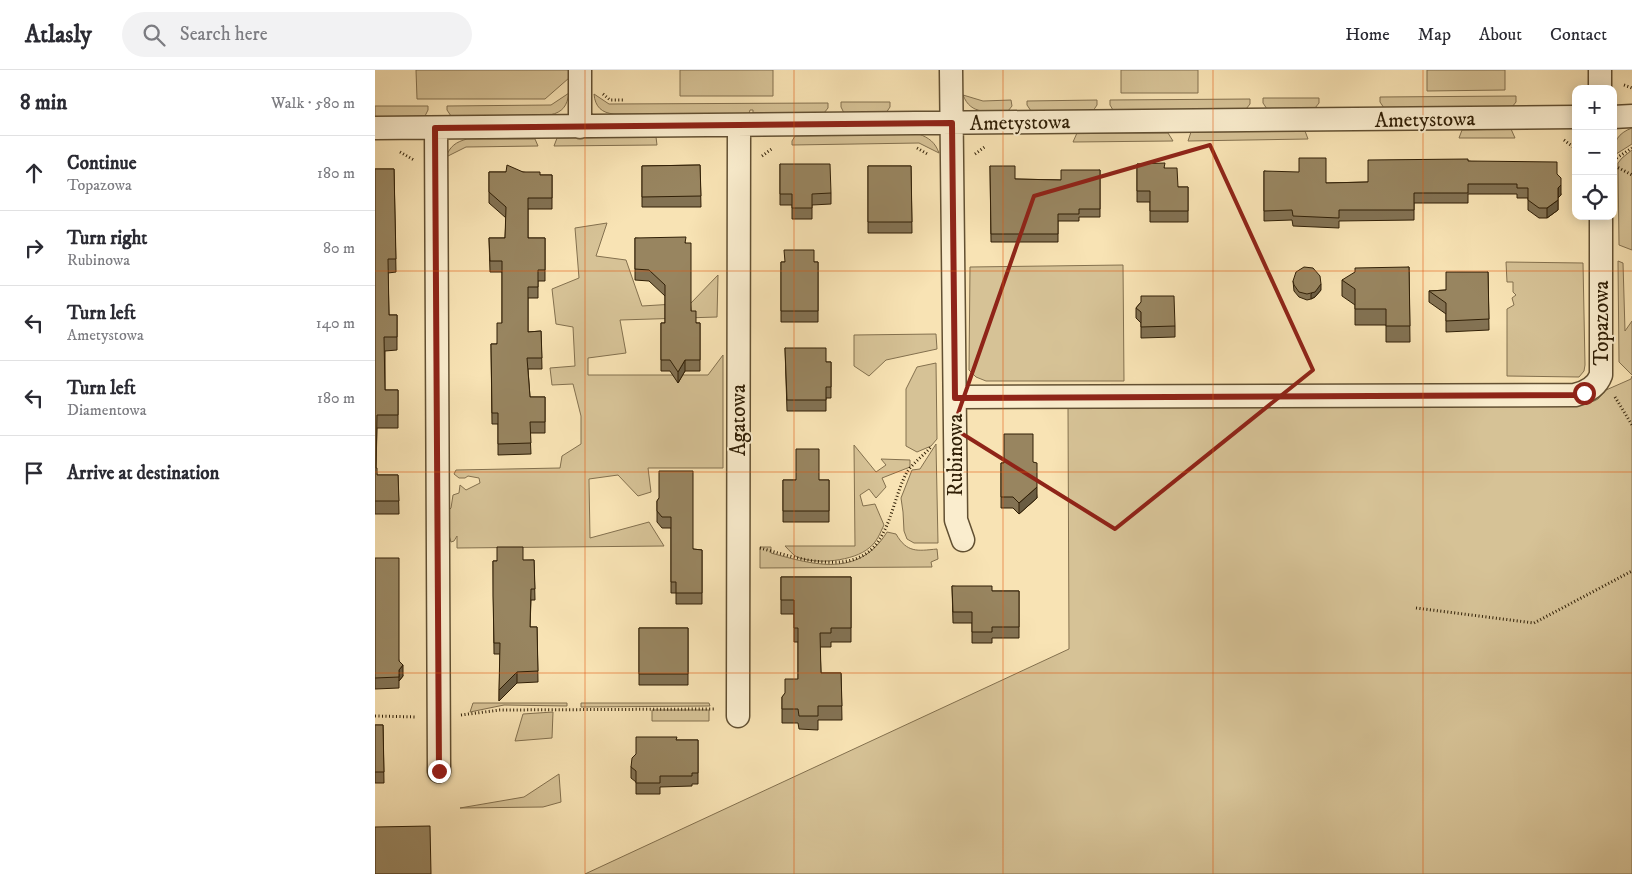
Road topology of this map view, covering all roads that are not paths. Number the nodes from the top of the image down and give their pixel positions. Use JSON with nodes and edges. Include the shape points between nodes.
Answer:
{"nodes":[{"id":1,"x":951,"y":70,"type":"edge"},
{"id":2,"x":1600,"y":70,"type":"edge"},
{"id":3,"x":580,"y":78,"type":"edge"},
{"id":4,"x":1600,"y":85,"type":"edge"},
{"id":5,"x":1632,"y":116,"type":"edge"},
{"id":6,"x":1572,"y":117,"type":"edge"},
{"id":7,"x":1617,"y":117,"type":"edge"},
{"id":8,"x":952,"y":123,"type":"junction"},
{"id":9,"x":739,"y":125,"type":"junction"},
{"id":10,"x":580,"y":126,"type":"junction"},
{"id":11,"x":375,"y":128,"type":"edge"},
{"id":12,"x":435,"y":128,"type":"junction"},
{"id":13,"x":1601,"y":220,"type":"edge"},
{"id":14,"x":955,"y":398,"type":"junction"},
{"id":15,"x":963,"y":540,"type":"dead end"},
{"id":16,"x":738,"y":716,"type":"dead end"},
{"id":17,"x":439,"y":771,"type":"dead end"}],
"edges":[{"from":1,"to":8,"type":"street","name":"Rubinowa"},
{"from":2,"to":4,"type":"street"},
{"from":3,"to":10,"type":"street"},
{"from":5,"to":7,"type":"street"},
{"from":6,"to":8,"type":"street","name":"Ametystowa"},
{"from":8,"to":9,"type":"street","name":"Ametystowa"},
{"from":8,"to":14,"type":"street","name":"Rubinowa"},
{"from":9,"to":10,"type":"street","name":"Ametystowa"},
{"from":9,"to":16,"type":"street","name":"Agatowa"},
{"from":10,"to":12,"type":"street","name":"Ametystowa"},
{"from":11,"to":12,"type":"street","name":"Ametystowa"},
{"from":12,"to":17,"type":"street"},
{"from":13,"to":14,"type":"street","name":"Topazowa","via":[[1601,375],[1584,393]]},
{"from":14,"to":15,"type":"street","name":"Rubinowa","via":[[956,520]]}]}
